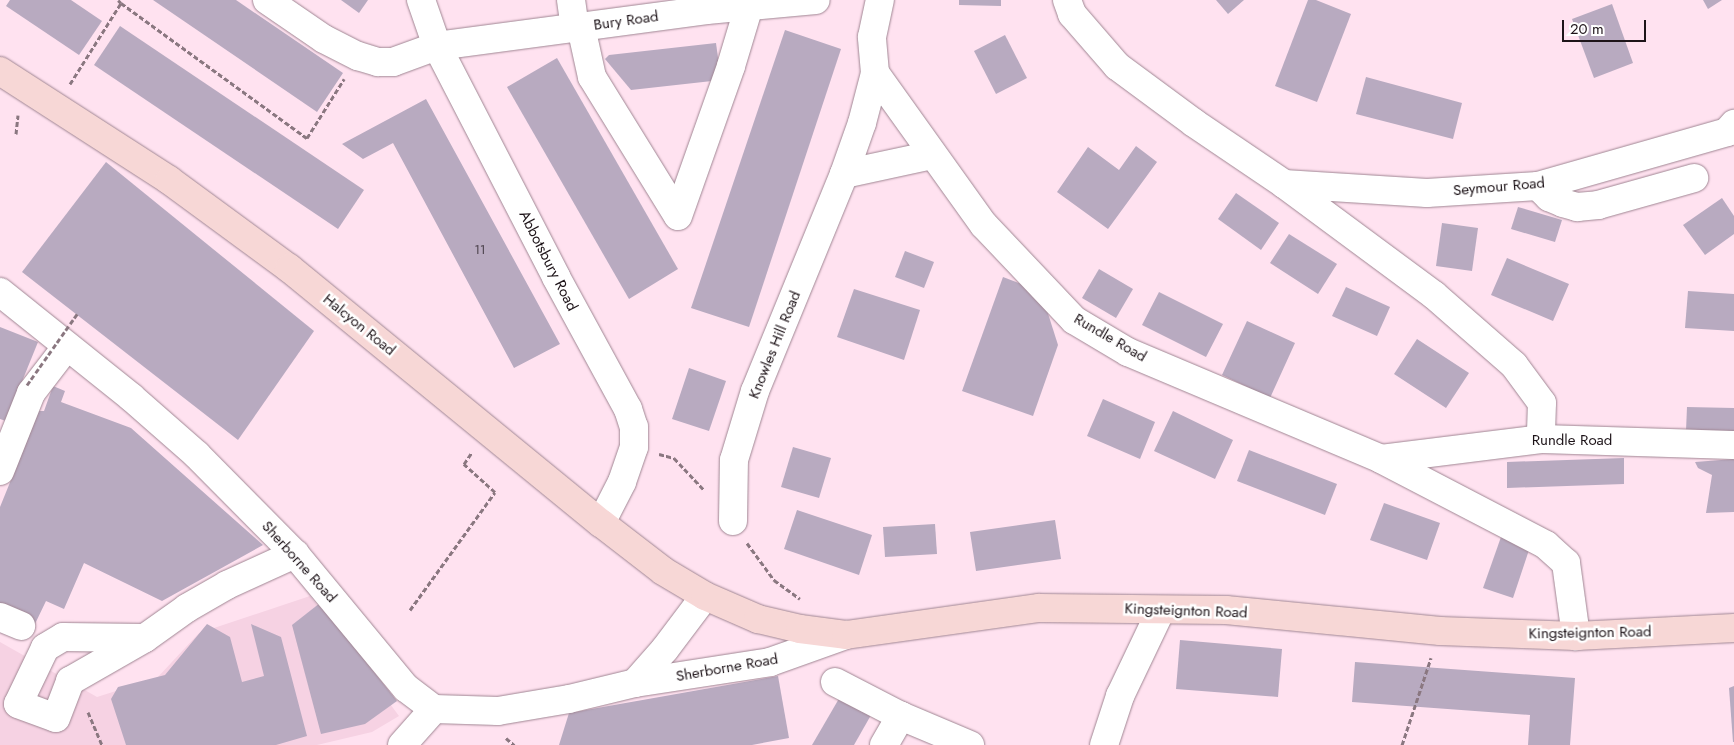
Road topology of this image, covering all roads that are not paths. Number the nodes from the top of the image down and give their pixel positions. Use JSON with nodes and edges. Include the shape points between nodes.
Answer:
{"nodes":[{"id":1,"x":267,"y":0,"type":"edge"},
{"id":2,"x":421,"y":0,"type":"edge"},
{"id":3,"x":571,"y":0,"type":"edge"},
{"id":4,"x":816,"y":0,"type":"edge"},
{"id":5,"x":880,"y":0,"type":"edge"},
{"id":6,"x":1067,"y":0,"type":"edge"},
{"id":7,"x":707,"y":5,"type":"edge"},
{"id":8,"x":749,"y":6,"type":"junction"},
{"id":9,"x":578,"y":28,"type":"junction"},
{"id":10,"x":437,"y":46,"type":"junction"},
{"id":11,"x":0,"y":71,"type":"edge"},
{"id":12,"x":875,"y":73,"type":"junction"},
{"id":13,"x":1734,"y":124,"type":"edge"},
{"id":14,"x":933,"y":155,"type":"junction"},
{"id":15,"x":844,"y":174,"type":"junction"},
{"id":16,"x":1694,"y":178,"type":"dead end"},
{"id":17,"x":1284,"y":184,"type":"junction"},
{"id":18,"x":1538,"y":186,"type":"junction"},
{"id":19,"x":0,"y":292,"type":"edge"},
{"id":20,"x":67,"y":346,"type":"junction"},
{"id":21,"x":1541,"y":439,"type":"junction"},
{"id":22,"x":1734,"y":446,"type":"edge"},
{"id":23,"x":1381,"y":458,"type":"junction"},
{"id":24,"x":0,"y":471,"type":"edge"},
{"id":25,"x":733,"y":521,"type":"road end"},
{"id":26,"x":601,"y":523,"type":"junction"},
{"id":27,"x":295,"y":554,"type":"junction"},
{"id":28,"x":705,"y":596,"type":"junction"},
{"id":29,"x":1162,"y":610,"type":"junction"},
{"id":30,"x":1734,"y":628,"type":"edge"},
{"id":31,"x":835,"y":634,"type":"junction"},
{"id":32,"x":1576,"y":636,"type":"junction"},
{"id":33,"x":145,"y":638,"type":"dead end"},
{"id":34,"x":835,"y":682,"type":"dead end"},
{"id":35,"x":634,"y":683,"type":"junction"},
{"id":36,"x":434,"y":709,"type":"junction"},
{"id":37,"x":901,"y":716,"type":"junction"},
{"id":38,"x":402,"y":745,"type":"edge"},
{"id":39,"x":884,"y":745,"type":"edge"},
{"id":40,"x":970,"y":745,"type":"edge"},
{"id":41,"x":1104,"y":745,"type":"edge"}],
"edges":[{"from":1,"to":10,"type":"street","name":"Bury Road","via":[[324,39],[378,62],[393,62]]},
{"from":2,"to":10,"type":"street","name":"Abbotsbury Road"},
{"from":3,"to":9,"type":"street"},
{"from":4,"to":8,"type":"street","name":"Bury Road"},
{"from":5,"to":12,"type":"street","name":"Knowles Hill Road","via":[[872,37]]},
{"from":6,"to":17,"type":"street","via":[[1072,14],[1117,66]]},
{"from":7,"to":8,"type":"street","name":"Bury Road"},
{"from":7,"to":9,"type":"street","name":"Bury Road"},
{"from":8,"to":9,"type":"street","via":[[678,216],[592,76]]},
{"from":9,"to":10,"type":"street","name":"Bury Road"},
{"from":10,"to":26,"type":"street","name":"Abbotsbury Road","via":[[560,286],[628,409],[634,427],[634,447],[622,482]]},
{"from":11,"to":26,"type":"main road","name":"Halcyon Road","via":[[169,180],[289,268]]},
{"from":12,"to":14,"type":"street","name":"Rundle Road"},
{"from":12,"to":15,"type":"street","name":"Knowles Hill Road"},
{"from":13,"to":18,"type":"street","name":"Seymour Road","via":[[1727,132]]},
{"from":14,"to":15,"type":"street"},
{"from":14,"to":23,"type":"street","name":"Rundle Road","via":[[984,225],[1074,320],[1128,352]]},
{"from":15,"to":25,"type":"street","name":"Knowles Hill Road","via":[[755,391],[734,460]]},
{"from":16,"to":18,"type":"street","via":[[1598,205],[1563,203]]},
{"from":17,"to":18,"type":"street","name":"Seymour Road","via":[[1426,193]]},
{"from":17,"to":21,"type":"street","via":[[1434,295],[1514,365],[1542,403]]},
{"from":19,"to":20,"type":"street","name":"Sherborne Road"},
{"from":20,"to":24,"type":"street","via":[[31,393]]},
{"from":20,"to":27,"type":"street","name":"Sherborne Road","via":[[131,397],[247,504]]},
{"from":21,"to":22,"type":"street","name":"Rundle Road"},
{"from":21,"to":23,"type":"street","name":"Rundle Road"},
{"from":23,"to":32,"type":"street","name":"Rundle Road","via":[[1546,545],[1566,562]]},
{"from":26,"to":28,"type":"main road","name":"Halcyon Road","via":[[663,571]]},
{"from":27,"to":33,"type":"street","via":[[227,585]]},
{"from":27,"to":36,"type":"street","name":"Sherborne Road","via":[[406,688]]},
{"from":28,"to":31,"type":"main road","name":"Kingsteignton Road","via":[[758,619]]},
{"from":28,"to":35,"type":"street","name":"Sherborne Road","via":[[665,649]]},
{"from":29,"to":31,"type":"main road","name":"Kingsteignton Road","via":[[1039,608]]},
{"from":29,"to":32,"type":"main road","name":"Kingsteignton Road","via":[[1226,610],[1440,631]]},
{"from":29,"to":41,"type":"street","via":[[1120,696]]},
{"from":30,"to":32,"type":"main road","name":"Kingsteignton Road"},
{"from":31,"to":35,"type":"street","name":"Sherborne Road","via":[[770,662]]},
{"from":34,"to":37,"type":"street"},
{"from":35,"to":36,"type":"street","name":"Sherborne Road","via":[[569,699],[498,711]]},
{"from":36,"to":38,"type":"street"},
{"from":37,"to":39,"type":"street"},
{"from":37,"to":40,"type":"street"}]}
